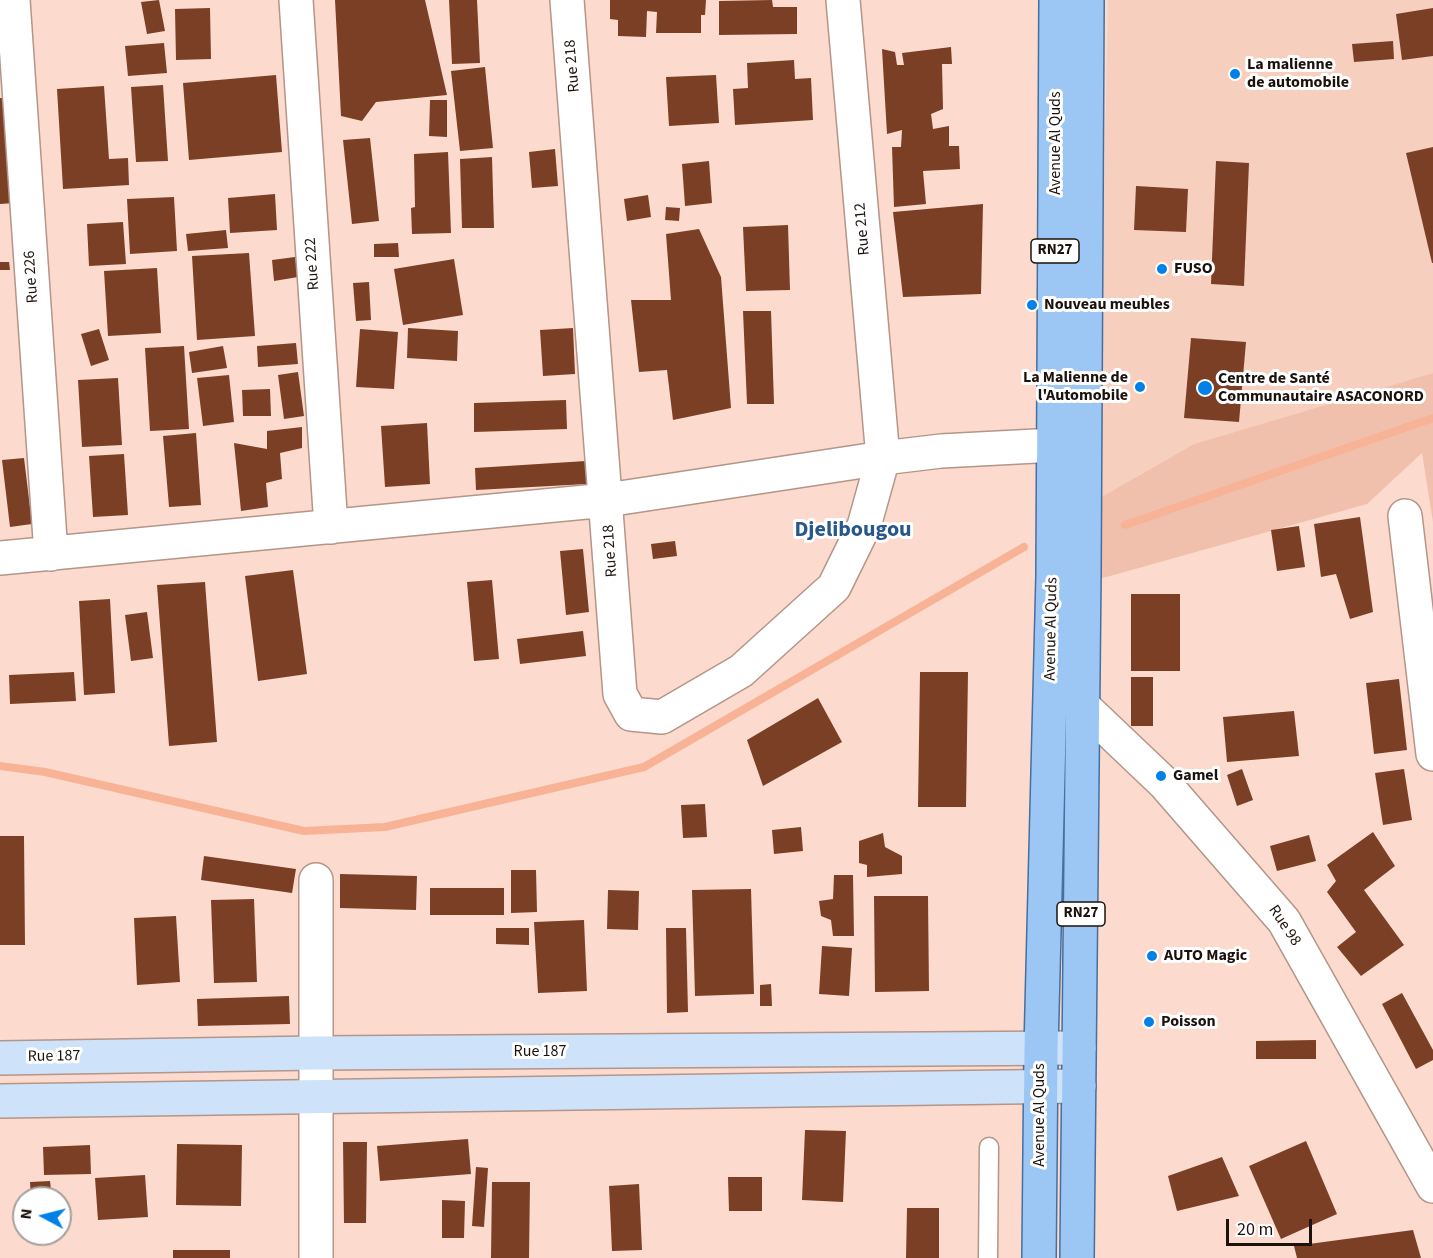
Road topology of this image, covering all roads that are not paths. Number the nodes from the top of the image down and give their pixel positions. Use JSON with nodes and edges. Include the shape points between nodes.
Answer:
{"nodes":[{"id":1,"x":13,"y":0,"type":"edge"},
{"id":2,"x":296,"y":0,"type":"edge"},
{"id":3,"x":567,"y":0,"type":"edge"},
{"id":4,"x":843,"y":0,"type":"edge"},
{"id":5,"x":1056,"y":0,"type":"edge"},
{"id":6,"x":1087,"y":0,"type":"edge"},
{"id":7,"x":1055,"y":445,"type":"junction"},
{"id":8,"x":882,"y":458,"type":"junction"},
{"id":9,"x":607,"y":500,"type":"junction"},
{"id":10,"x":1069,"y":501,"type":"junction"},
{"id":11,"x":1405,"y":516,"type":"dead end"},
{"id":12,"x":331,"y":527,"type":"junction"},
{"id":13,"x":51,"y":554,"type":"junction"},
{"id":14,"x":0,"y":558,"type":"edge"},
{"id":15,"x":1069,"y":573,"type":"junction"},
{"id":16,"x":1083,"y":706,"type":"junction"},
{"id":17,"x":1433,"y":754,"type":"edge"},
{"id":18,"x":316,"y":880,"type":"dead end"},
{"id":19,"x":1041,"y":1048,"type":"junction"},
{"id":20,"x":1079,"y":1048,"type":"junction"},
{"id":21,"x":316,"y":1053,"type":"junction"},
{"id":22,"x":0,"y":1058,"type":"edge"},
{"id":23,"x":1041,"y":1085,"type":"junction"},
{"id":24,"x":1079,"y":1086,"type":"junction"},
{"id":25,"x":316,"y":1096,"type":"junction"},
{"id":26,"x":0,"y":1101,"type":"edge"},
{"id":27,"x":989,"y":1147,"type":"dead end"},
{"id":28,"x":1433,"y":1186,"type":"edge"},
{"id":29,"x":316,"y":1258,"type":"edge"},
{"id":30,"x":988,"y":1258,"type":"edge"},
{"id":31,"x":1039,"y":1258,"type":"edge"},
{"id":32,"x":1077,"y":1258,"type":"edge"}],
"edges":[{"from":1,"to":13,"type":"street","name":"Rue 226"},
{"from":2,"to":12,"type":"street","name":"Rue 222"},
{"from":3,"to":9,"type":"street","name":"Rue 218"},
{"from":4,"to":8,"type":"street","name":"Rue 212"},
{"from":5,"to":7,"type":"main road","name":"Avenue Al Quds","number":"RN27"},
{"from":6,"to":10,"type":"main road","name":"Avenue Al Quds","number":"RN27"},
{"from":7,"to":8,"type":"street"},
{"from":7,"to":10,"type":"main road","name":"Avenue Al Quds","number":"RN27"},
{"from":8,"to":9,"type":"street"},
{"from":8,"to":9,"type":"street","name":"Rue 218","via":[[864,526],[834,587],[741,671],[662,717],[632,714],[620,694]]},
{"from":9,"to":12,"type":"street"},
{"from":10,"to":15,"type":"main road","name":"Avenue Al Quds","number":"RN27"},
{"from":11,"to":17,"type":"street"},
{"from":12,"to":13,"type":"street"},
{"from":13,"to":14,"type":"street"},
{"from":15,"to":16,"type":"main road","name":"Avenue Al Quds","number":"RN27"},
{"from":15,"to":19,"type":"main road","name":"Avenue Al Quds","number":"RN27"},
{"from":16,"to":20,"type":"main road","name":"Avenue Al Quds","number":"RN27"},
{"from":16,"to":28,"type":"street","name":"Rue 98","via":[[1164,783],[1284,921]]},
{"from":18,"to":21,"type":"street"},
{"from":19,"to":20,"type":"street","name":"Rue 187"},
{"from":19,"to":21,"type":"street","name":"Rue 187"},
{"from":19,"to":23,"type":"main road","name":"Avenue Al Quds","number":"RN27"},
{"from":20,"to":24,"type":"main road","name":"Avenue Al Quds","number":"RN27"},
{"from":21,"to":22,"type":"street","name":"Rue 187"},
{"from":21,"to":25,"type":"street"},
{"from":23,"to":24,"type":"street"},
{"from":23,"to":25,"type":"street"},
{"from":23,"to":31,"type":"main road","name":"Avenue Al Quds","number":"RN27"},
{"from":24,"to":32,"type":"main road","name":"Avenue Al Quds","number":"RN27"},
{"from":25,"to":26,"type":"street"},
{"from":25,"to":29,"type":"street"},
{"from":27,"to":30,"type":"lane"}]}
